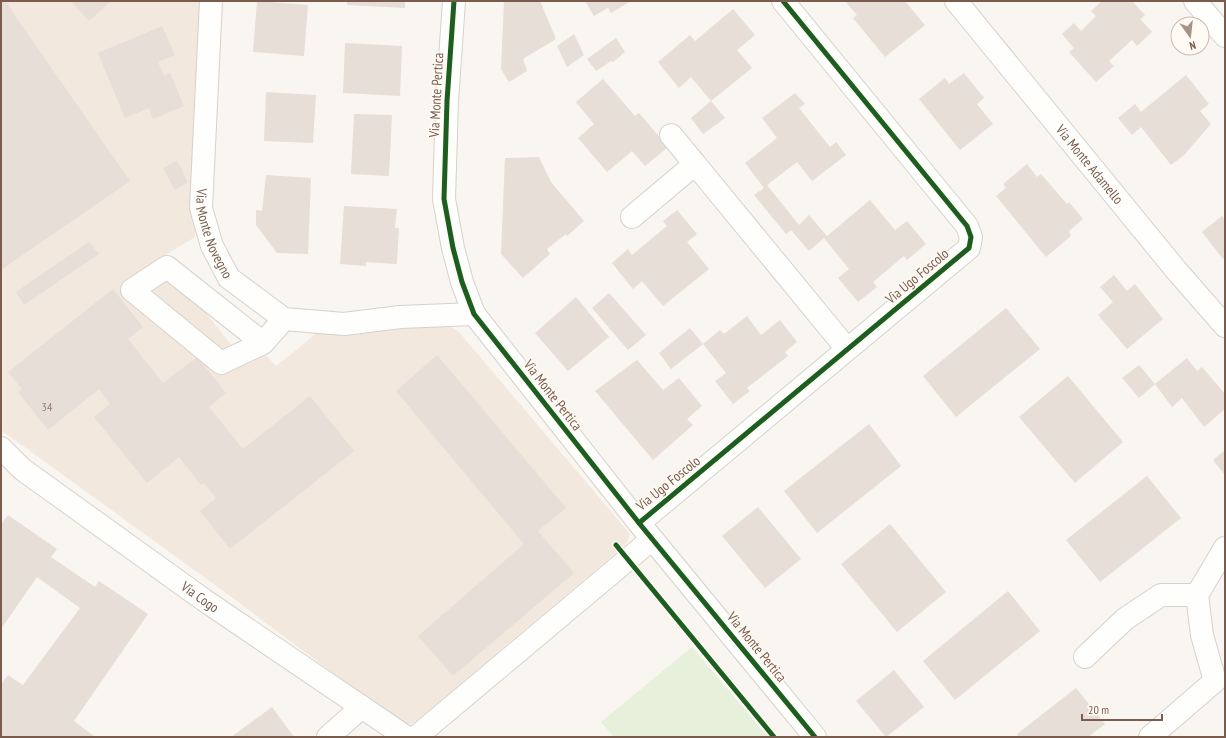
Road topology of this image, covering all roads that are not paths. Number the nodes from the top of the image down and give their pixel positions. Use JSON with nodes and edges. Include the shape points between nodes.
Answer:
{"nodes":[{"id":1,"x":211,"y":1,"type":"edge"},
{"id":2,"x":454,"y":1,"type":"edge"},
{"id":3,"x":783,"y":1,"type":"edge"},
{"id":4,"x":956,"y":1,"type":"edge"},
{"id":5,"x":1195,"y":1,"type":"edge"},
{"id":6,"x":1225,"y":36,"type":"edge"},
{"id":7,"x":671,"y":135,"type":"dead end"},
{"id":8,"x":695,"y":164,"type":"junction"},
{"id":9,"x":632,"y":217,"type":"dead end"},
{"id":10,"x":474,"y":314,"type":"junction"},
{"id":11,"x":284,"y":319,"type":"junction"},
{"id":12,"x":1225,"y":326,"type":"edge"},
{"id":13,"x":263,"y":343,"type":"junction"},
{"id":14,"x":847,"y":350,"type":"junction"},
{"id":15,"x":1,"y":448,"type":"edge"},
{"id":16,"x":645,"y":531,"type":"junction"},
{"id":17,"x":1225,"y":548,"type":"edge"},
{"id":18,"x":1197,"y":594,"type":"junction"},
{"id":19,"x":1085,"y":657,"type":"dead end"},
{"id":20,"x":1217,"y":681,"type":"edge"},
{"id":21,"x":362,"y":707,"type":"junction"},
{"id":22,"x":328,"y":737,"type":"edge"},
{"id":23,"x":406,"y":737,"type":"edge"},
{"id":24,"x":416,"y":737,"type":"edge"},
{"id":25,"x":815,"y":737,"type":"edge"},
{"id":26,"x":1150,"y":737,"type":"edge"}],
"edges":[{"from":1,"to":11,"type":"street","name":"Via Monte Novegno","via":[[202,208],[212,246],[229,278]]},
{"from":2,"to":10,"type":"street","name":"Via Monte Pertica","via":[[444,199],[462,282]]},
{"from":3,"to":14,"type":"street","name":"Via Ugo Foscolo","via":[[967,226],[971,237],[969,248]]},
{"from":4,"to":12,"type":"street","name":"Via Monte Adamello","via":[[1176,270]]},
{"from":5,"to":6,"type":"street"},
{"from":7,"to":8,"type":"street"},
{"from":8,"to":9,"type":"street"},
{"from":8,"to":14,"type":"street"},
{"from":10,"to":11,"type":"street","via":[[344,324]]},
{"from":10,"to":16,"type":"street","name":"Via Monte Pertica"},
{"from":11,"to":13,"type":"street"},
{"from":13,"to":13,"type":"street","via":[[168,267],[132,290],[221,363]]},
{"from":14,"to":16,"type":"street","name":"Via Ugo Foscolo"},
{"from":15,"to":21,"type":"street","name":"Via Cogo","via":[[22,469],[198,596]]},
{"from":16,"to":24,"type":"street","name":"Via Ugo Foscolo"},
{"from":16,"to":25,"type":"street","name":"Via Monte Pertica"},
{"from":17,"to":18,"type":"street"},
{"from":18,"to":19,"type":"street","via":[[1161,596],[1125,619]]},
{"from":18,"to":20,"type":"street","via":[[1202,635]]},
{"from":20,"to":26,"type":"street"},
{"from":21,"to":22,"type":"street"},
{"from":21,"to":23,"type":"street","name":"Via Cogo"}]}
